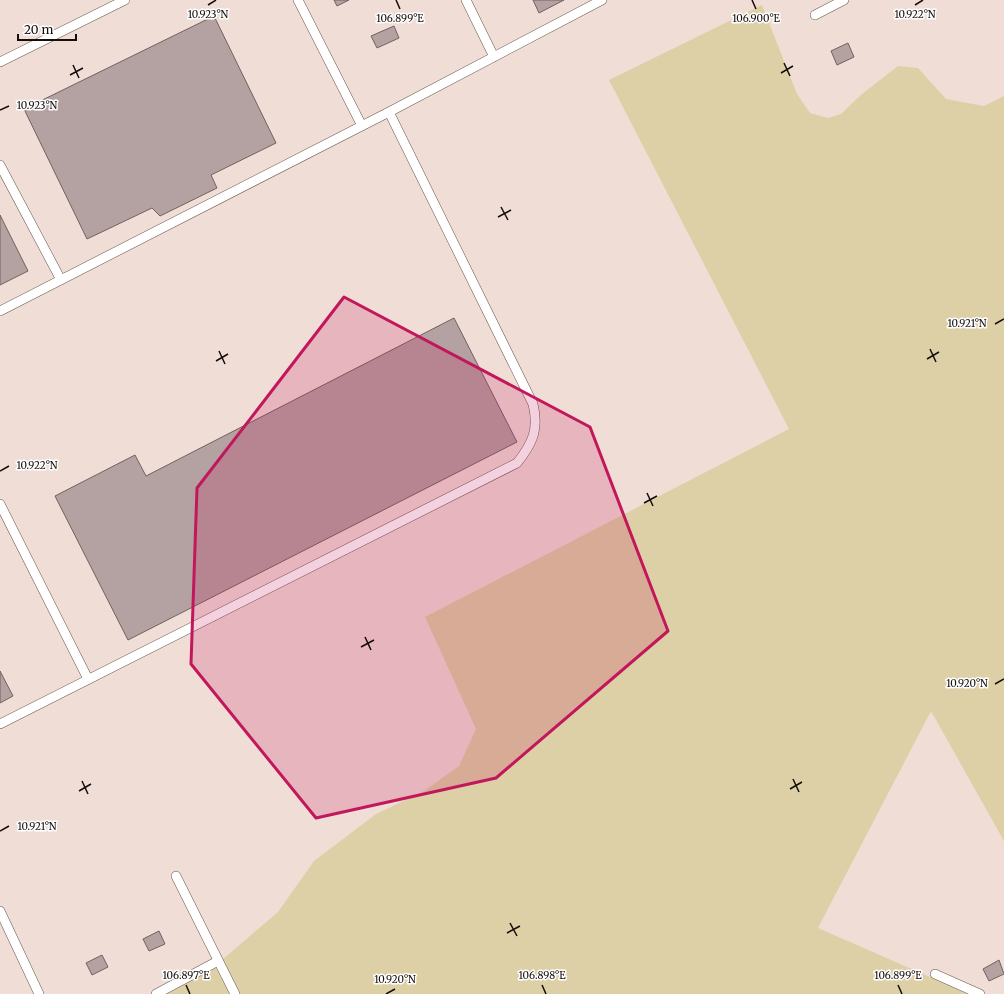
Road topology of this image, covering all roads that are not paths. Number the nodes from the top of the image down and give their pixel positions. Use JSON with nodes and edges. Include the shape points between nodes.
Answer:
{"nodes":[{"id":1,"x":124,"y":0,"type":"edge"},
{"id":2,"x":298,"y":0,"type":"edge"},
{"id":3,"x":466,"y":0,"type":"edge"},
{"id":4,"x":602,"y":0,"type":"edge"},
{"id":5,"x":844,"y":0,"type":"edge"},
{"id":6,"x":815,"y":15,"type":"dead end"},
{"id":7,"x":494,"y":57,"type":"junction"},
{"id":8,"x":0,"y":62,"type":"edge"},
{"id":9,"x":389,"y":112,"type":"junction"},
{"id":10,"x":362,"y":126,"type":"junction"},
{"id":11,"x":0,"y":165,"type":"edge"},
{"id":12,"x":61,"y":280,"type":"junction"},
{"id":13,"x":0,"y":311,"type":"edge"},
{"id":14,"x":0,"y":504,"type":"edge"},
{"id":15,"x":88,"y":678,"type":"junction"},
{"id":16,"x":0,"y":724,"type":"edge"},
{"id":17,"x":176,"y":876,"type":"dead end"},
{"id":18,"x":0,"y":911,"type":"edge"},
{"id":19,"x":218,"y":961,"type":"junction"},
{"id":20,"x":935,"y":974,"type":"dead end"},
{"id":21,"x":39,"y":994,"type":"edge"},
{"id":22,"x":156,"y":994,"type":"edge"},
{"id":23,"x":235,"y":994,"type":"edge"},
{"id":24,"x":980,"y":994,"type":"edge"}],
"edges":[{"from":1,"to":8,"type":"lane"},
{"from":2,"to":10,"type":"lane"},
{"from":3,"to":7,"type":"lane"},
{"from":4,"to":7,"type":"lane"},
{"from":5,"to":6,"type":"lane"},
{"from":7,"to":9,"type":"lane"},
{"from":9,"to":10,"type":"lane"},
{"from":9,"to":15,"type":"lane","via":[[533,404],[536,419],[529,448],[517,463]]},
{"from":10,"to":12,"type":"lane"},
{"from":11,"to":12,"type":"lane"},
{"from":12,"to":13,"type":"lane"},
{"from":14,"to":15,"type":"lane"},
{"from":15,"to":16,"type":"lane"},
{"from":17,"to":19,"type":"lane"},
{"from":18,"to":21,"type":"lane"},
{"from":19,"to":22,"type":"lane"},
{"from":19,"to":23,"type":"lane"},
{"from":20,"to":24,"type":"lane"}]}
